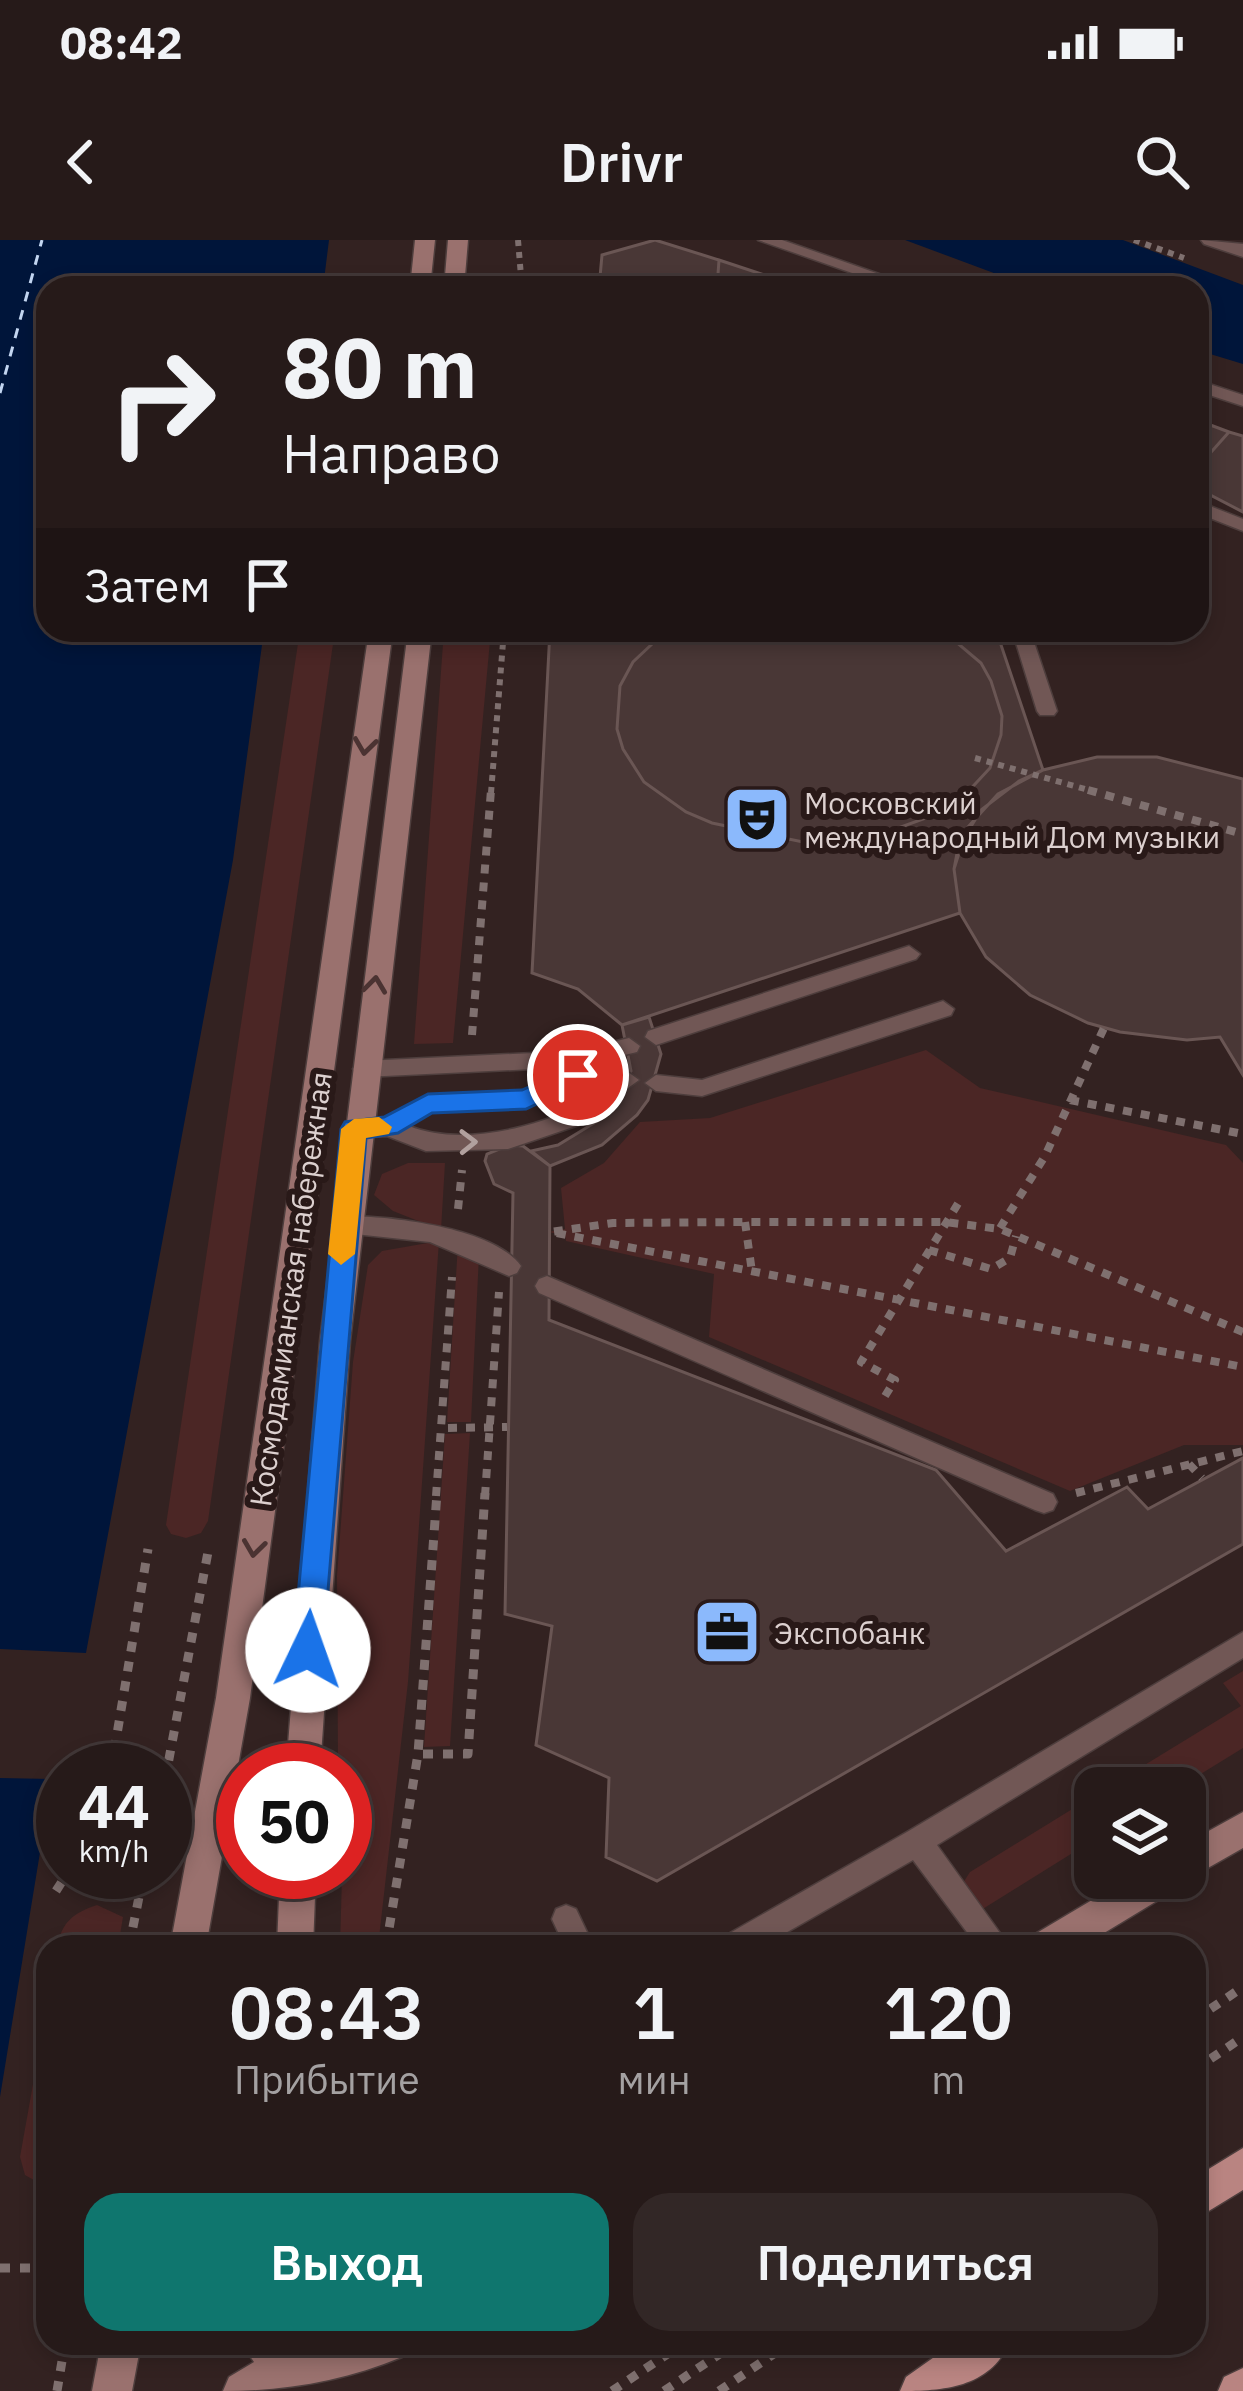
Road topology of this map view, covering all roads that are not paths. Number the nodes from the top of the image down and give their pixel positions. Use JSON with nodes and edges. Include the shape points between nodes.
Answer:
{"nodes":[{"id":1,"x":425,"y":240,"type":"edge"},
{"id":2,"x":458,"y":240,"type":"edge"},
{"id":3,"x":766,"y":240,"type":"edge"},
{"id":4,"x":1211,"y":240,"type":"edge"},
{"id":5,"x":1243,"y":251,"type":"edge"},
{"id":6,"x":421,"y":276,"type":"edge"},
{"id":7,"x":455,"y":276,"type":"edge"},
{"id":8,"x":875,"y":276,"type":"edge"},
{"id":9,"x":1209,"y":389,"type":"edge"},
{"id":10,"x":1243,"y":401,"type":"edge"},
{"id":11,"x":1209,"y":504,"type":"edge"},
{"id":12,"x":1243,"y":526,"type":"edge"},
{"id":13,"x":380,"y":642,"type":"edge"},
{"id":14,"x":418,"y":642,"type":"edge"},
{"id":15,"x":1025,"y":642,"type":"edge"},
{"id":16,"x":1047,"y":712,"type":"dead end"},
{"id":17,"x":909,"y":954,"type":"dead end"},
{"id":18,"x":943,"y":1009,"type":"dead end"},
{"id":19,"x":656,"y":1037,"type":"dead end"},
{"id":20,"x":629,"y":1046,"type":"dead end"},
{"id":21,"x":576,"y":1067,"type":"junction"},
{"id":22,"x":364,"y":1069,"type":"junction"},
{"id":23,"x":628,"y":1080,"type":"dead end"},
{"id":24,"x":656,"y":1083,"type":"dead end"},
{"id":25,"x":598,"y":1098,"type":"dead end"},
{"id":26,"x":389,"y":1126,"type":"junction"},
{"id":27,"x":354,"y":1129,"type":"junction"},
{"id":28,"x":344,"y":1226,"type":"junction"},
{"id":29,"x":505,"y":1264,"type":"road end"},
{"id":30,"x":547,"y":1286,"type":"dead end"},
{"id":31,"x":1044,"y":1502,"type":"road end"},
{"id":32,"x":1243,"y":1644,"type":"edge"},
{"id":33,"x":303,"y":1743,"type":"edge"},
{"id":34,"x":1243,"y":1829,"type":"edge"},
{"id":35,"x":917,"y":1842,"type":"junction"},
{"id":36,"x":1206,"y":1851,"type":"edge"},
{"id":37,"x":297,"y":1899,"type":"edge"},
{"id":38,"x":1129,"y":1899,"type":"edge"},
{"id":39,"x":566,"y":1919,"type":"dead end"},
{"id":40,"x":190,"y":1935,"type":"edge"},
{"id":41,"x":295,"y":1935,"type":"edge"},
{"id":42,"x":574,"y":1935,"type":"edge"},
{"id":43,"x":754,"y":1935,"type":"edge"},
{"id":44,"x":987,"y":1935,"type":"edge"},
{"id":45,"x":1073,"y":1935,"type":"edge"},
{"id":46,"x":1243,"y":2167,"type":"edge"},
{"id":47,"x":1206,"y":2193,"type":"edge"},
{"id":48,"x":119,"y":2355,"type":"edge"},
{"id":49,"x":352,"y":2355,"type":"edge"},
{"id":50,"x":972,"y":2355,"type":"edge"},
{"id":51,"x":282,"y":2360,"type":"edge"},
{"id":52,"x":112,"y":2391,"type":"edge"},
{"id":53,"x":243,"y":2391,"type":"edge"},
{"id":54,"x":920,"y":2391,"type":"edge"}],
"edges":[{"from":1,"to":6,"type":"main road"},
{"from":2,"to":7,"type":"main road"},
{"from":3,"to":8,"type":"lane"},
{"from":4,"to":5,"type":"street"},
{"from":9,"to":10,"type":"lane"},
{"from":11,"to":12,"type":"lane"},
{"from":13,"to":40,"type":"main road","name":"Космодамианская набережная","one_way":true,"via":[[233,1698]]},
{"from":22,"to":14,"type":"main road","name":"Космодамианская набережная","one_way":true},
{"from":15,"to":16,"type":"lane"},
{"from":17,"to":19,"type":"lane"},
{"from":18,"to":24,"type":"lane","via":[[702,1088]]},
{"from":20,"to":21,"type":"lane"},
{"from":21,"to":22,"type":"lane"},
{"from":21,"to":23,"type":"lane"},
{"from":21,"to":26,"type":"lane","via":[[526,1099],[428,1104]]},
{"from":22,"to":27,"type":"main road","name":"Космодамианская набережная"},
{"from":26,"to":25,"type":"lane","one_way":true,"via":[[426,1142],[465,1143],[538,1132]]},
{"from":26,"to":27,"type":"lane"},
{"from":27,"to":28,"type":"main road","name":"Космодамианская набережная"},
{"from":28,"to":29,"type":"lane","via":[[409,1226],[454,1237]]},
{"from":28,"to":33,"type":"main road","name":"Космодамианская набережная"},
{"from":30,"to":31,"type":"lane"},
{"from":32,"to":35,"type":"lane"},
{"from":34,"to":36,"type":"main road"},
{"from":35,"to":43,"type":"lane"},
{"from":35,"to":44,"type":"lane"},
{"from":37,"to":41,"type":"main road"},
{"from":38,"to":45,"type":"main road"},
{"from":39,"to":42,"type":"lane"},
{"from":46,"to":47,"type":"main road"},
{"from":48,"to":52,"type":"main road"},
{"from":49,"to":51,"type":"main road"},
{"from":50,"to":54,"type":"main road"},
{"from":51,"to":53,"type":"main road"}]}
